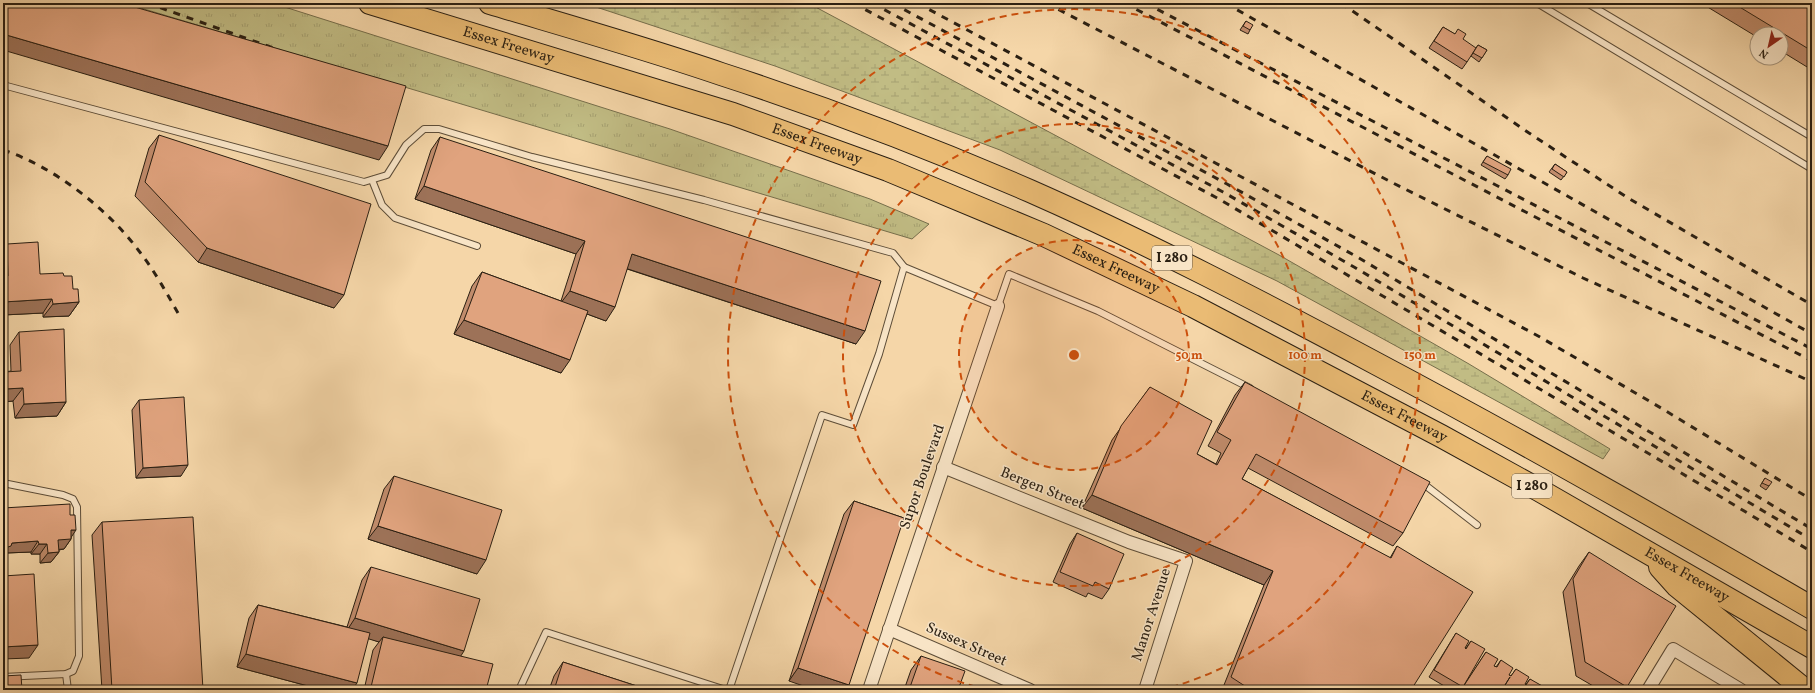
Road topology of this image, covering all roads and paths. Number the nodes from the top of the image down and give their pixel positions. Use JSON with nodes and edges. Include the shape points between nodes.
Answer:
{"nodes":[{"id":1,"x":370,"y":3,"type":"edge"},
{"id":2,"x":490,"y":3,"type":"edge"},
{"id":3,"x":1537,"y":3,"type":"edge"},
{"id":4,"x":1587,"y":3,"type":"edge"},
{"id":5,"x":3,"y":85,"type":"edge"},
{"id":6,"x":1812,"y":137,"type":"edge"},
{"id":7,"x":1812,"y":169,"type":"edge"},
{"id":8,"x":372,"y":180,"type":"junction"},
{"id":9,"x":477,"y":246,"type":"dead end"},
{"id":10,"x":905,"y":268,"type":"junction"},
{"id":11,"x":998,"y":306,"type":"junction"},
{"id":12,"x":1255,"y":390,"type":"edge"},
{"id":13,"x":943,"y":467,"type":"junction"},
{"id":14,"x":1411,"y":477,"type":"edge"},
{"id":15,"x":3,"y":483,"type":"edge"},
{"id":16,"x":1477,"y":525,"type":"dead end"},
{"id":17,"x":1129,"y":542,"type":"joint"},
{"id":18,"x":1644,"y":550,"type":"junction"},
{"id":19,"x":1812,"y":608,"type":"edge"},
{"id":20,"x":889,"y":629,"type":"junction"},
{"id":21,"x":1812,"y":647,"type":"edge"},
{"id":22,"x":66,"y":674,"type":"junction"},
{"id":23,"x":3,"y":677,"type":"edge"},
{"id":24,"x":68,"y":690,"type":"edge"},
{"id":25,"x":519,"y":690,"type":"edge"},
{"id":26,"x":726,"y":690,"type":"edge"},
{"id":27,"x":729,"y":690,"type":"edge"},
{"id":28,"x":869,"y":690,"type":"edge"},
{"id":29,"x":1030,"y":690,"type":"edge"},
{"id":30,"x":1145,"y":690,"type":"edge"},
{"id":31,"x":1648,"y":690,"type":"edge"},
{"id":32,"x":1741,"y":690,"type":"edge"},
{"id":33,"x":1805,"y":690,"type":"edge"}],
"edges":[{"from":1,"to":18,"type":"highway","name":"Essex Freeway","number":"I 280","via":[[733,114],[838,150],[993,213],[1095,258],[1243,332],[1441,436]]},
{"from":2,"to":19,"type":"highway","number":"I 280","via":[[670,57],[775,92],[926,148],[1066,208],[1231,287],[1482,420],[1669,524]]},
{"from":3,"to":7,"type":"lane"},
{"from":4,"to":6,"type":"lane"},
{"from":5,"to":8,"type":"lane","via":[[364,182]]},
{"from":8,"to":9,"type":"lane","via":[[382,205],[395,218]]},
{"from":8,"to":10,"type":"lane","via":[[387,175],[406,145],[424,129],[439,129],[532,157],[704,200],[893,253]]},
{"from":10,"to":11,"type":"lane"},
{"from":10,"to":27,"type":"lane","via":[[879,354],[853,424],[822,416]]},
{"from":11,"to":12,"type":"lane","name":"Supor Boulevard","via":[[1009,274],[1098,311]]},
{"from":11,"to":13,"type":"street","name":"Supor Boulevard"},
{"from":13,"to":17,"type":"street","name":"Bergen Street"},
{"from":13,"to":20,"type":"street","name":"Supor Boulevard"},
{"from":14,"to":16,"type":"lane","via":[[1425,484]]},
{"from":15,"to":22,"type":"lane","via":[[63,495],[73,499],[77,507],[78,656],[73,671]]},
{"from":17,"to":30,"type":"street","name":"Manor Avenue","via":[[1186,562]]},
{"from":18,"to":21,"type":"highway","name":"Essex Freeway","number":"I 280"},
{"from":18,"to":33,"type":"highway","via":[[1677,586]]},
{"from":20,"to":28,"type":"street","name":"Supor Boulevard"},
{"from":20,"to":29,"type":"street","name":"Sussex Street"},
{"from":22,"to":23,"type":"lane"},
{"from":22,"to":24,"type":"lane"},
{"from":25,"to":26,"type":"lane","via":[[546,632]]},
{"from":31,"to":32,"type":"street","via":[[1673,649]]}]}
